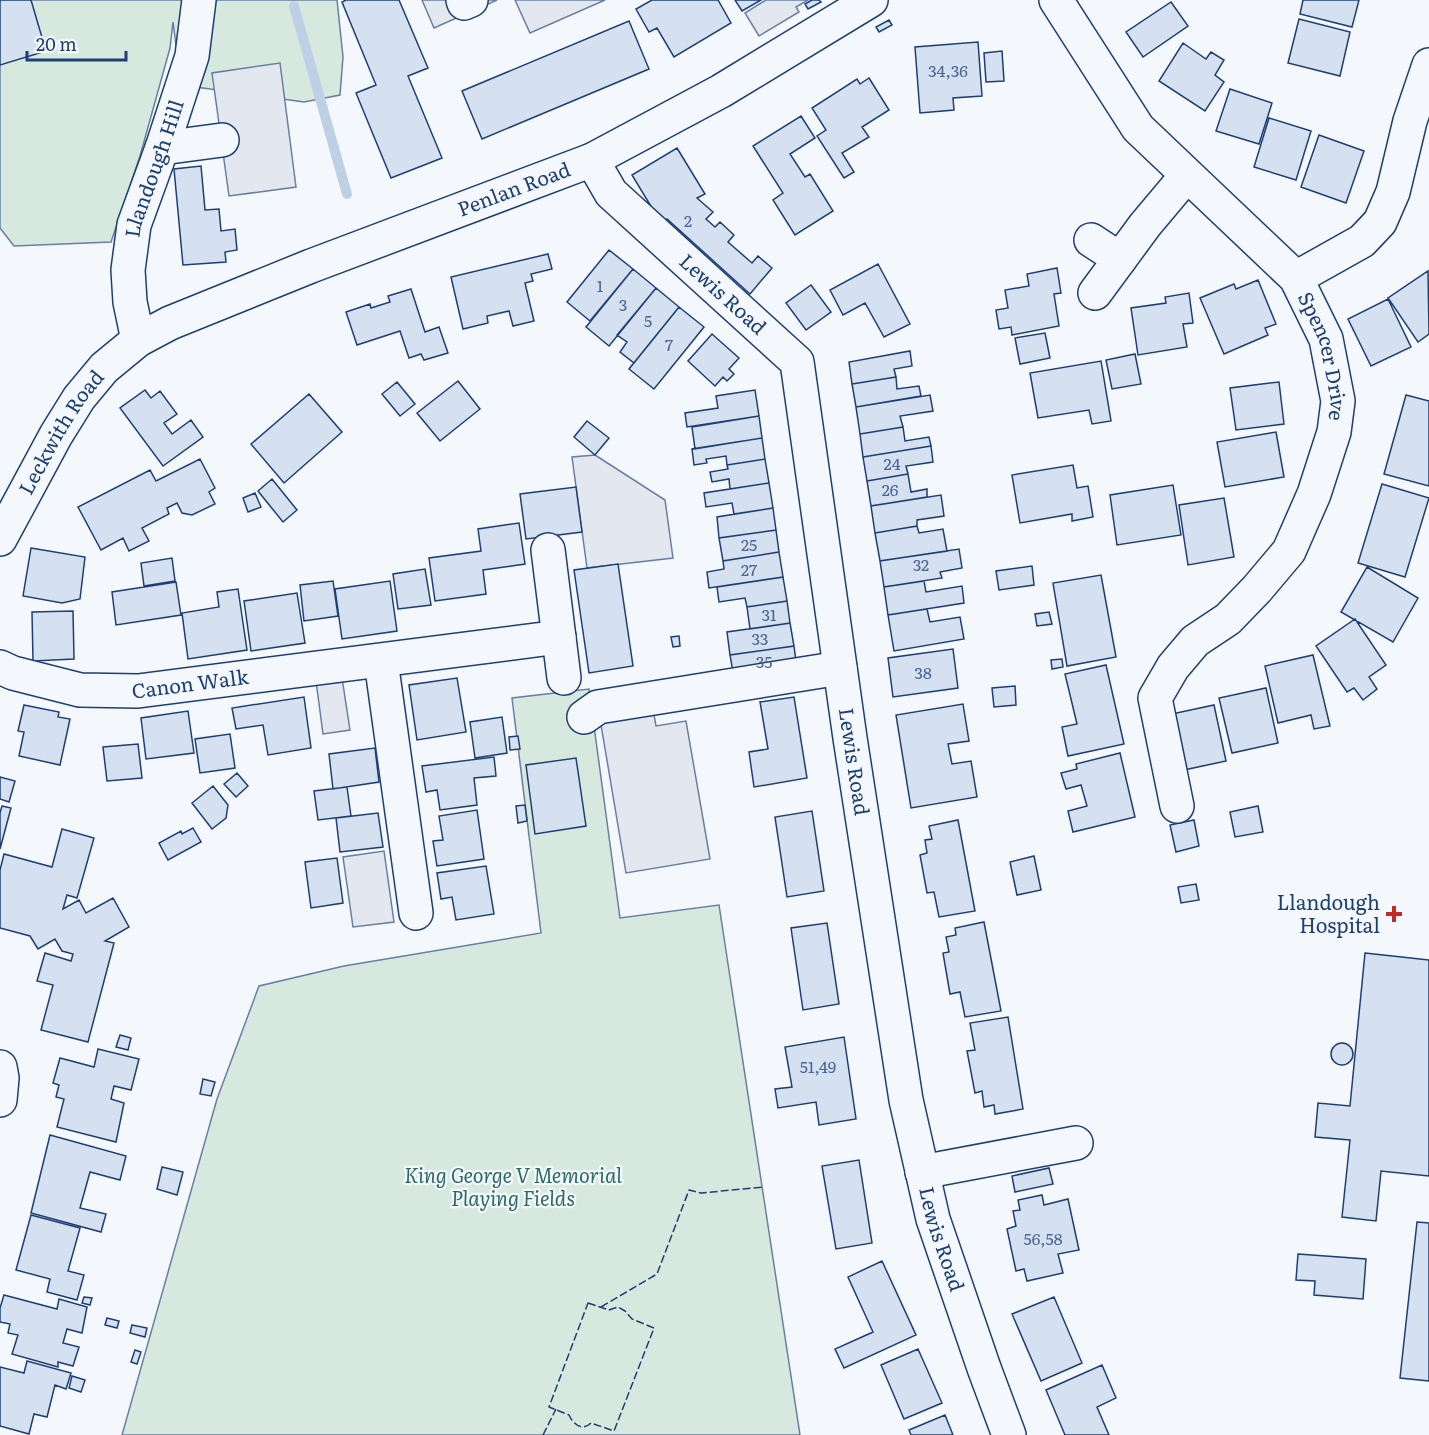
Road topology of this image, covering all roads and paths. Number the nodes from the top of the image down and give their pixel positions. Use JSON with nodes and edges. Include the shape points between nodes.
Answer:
{"nodes":[{"id":1,"x":199,"y":0,"type":"edge"},
{"id":2,"x":463,"y":0,"type":"edge"},
{"id":3,"x":471,"y":0,"type":"edge"},
{"id":4,"x":871,"y":0,"type":"edge"},
{"id":5,"x":1056,"y":0,"type":"edge"},
{"id":6,"x":1429,"y":65,"type":"edge"},
{"id":7,"x":222,"y":140,"type":"dead end"},
{"id":8,"x":162,"y":148,"type":"junction"},
{"id":9,"x":592,"y":160,"type":"junction"},
{"id":10,"x":1187,"y":176,"type":"junction"},
{"id":11,"x":1091,"y":240,"type":"dead end"},
{"id":12,"x":1120,"y":259,"type":"junction"},
{"id":13,"x":1296,"y":278,"type":"junction"},
{"id":14,"x":1095,"y":293,"type":"dead end"},
{"id":15,"x":138,"y":340,"type":"junction"},
{"id":16,"x":0,"y":537,"type":"edge"},
{"id":17,"x":548,"y":550,"type":"dead end"},
{"id":18,"x":559,"y":637,"type":"junction"},
{"id":19,"x":381,"y":661,"type":"junction"},
{"id":20,"x":0,"y":666,"type":"edge"},
{"id":21,"x":840,"y":668,"type":"junction"},
{"id":22,"x":564,"y":678,"type":"dead end"},
{"id":23,"x":584,"y":717,"type":"dead end"},
{"id":24,"x":1177,"y":806,"type":"dead end"},
{"id":25,"x":416,"y":913,"type":"dead end"},
{"id":26,"x":0,"y":1067,"type":"edge"},
{"id":27,"x":0,"y":1100,"type":"edge"},
{"id":28,"x":1076,"y":1143,"type":"dead end"},
{"id":29,"x":922,"y":1172,"type":"junction"},
{"id":30,"x":1009,"y":1435,"type":"edge"}],
"edges":[{"from":1,"to":8,"type":"street","name":"Llandough Hill","via":[[192,56]]},
{"from":2,"to":3,"type":"street"},
{"from":4,"to":9,"type":"street","name":"Penlan Road","via":[[721,91]]},
{"from":5,"to":10,"type":"street","name":"Spencer Drive","via":[[1138,128]]},
{"from":6,"to":13,"type":"street","name":"Spencer Drive","via":[[1410,121],[1393,192],[1380,222],[1362,241]]},
{"from":7,"to":8,"type":"street"},
{"from":8,"to":15,"type":"street","name":"Llandough Hill","via":[[134,225],[128,270]]},
{"from":9,"to":15,"type":"street","name":"Penlan Road","via":[[311,266],[170,323]]},
{"from":9,"to":21,"type":"street","name":"Lewis Road","via":[[611,193],[797,362]]},
{"from":10,"to":12,"type":"street"},
{"from":10,"to":13,"type":"street","name":"Spencer Drive"},
{"from":11,"to":12,"type":"street"},
{"from":12,"to":14,"type":"street"},
{"from":13,"to":24,"type":"street","name":"Spencer Drive","via":[[1326,339],[1333,367],[1338,401],[1334,432],[1314,494],[1289,552],[1228,619],[1195,641],[1173,667],[1155,698]]},
{"from":15,"to":16,"type":"street","name":"Leckwith Road","via":[[104,368],[79,398]]},
{"from":17,"to":18,"type":"street"},
{"from":18,"to":19,"type":"street","name":"Canon Walk"},
{"from":18,"to":22,"type":"street"},
{"from":19,"to":20,"type":"street","name":"Canon Walk","via":[[138,691],[80,690]]},
{"from":19,"to":25,"type":"street"},
{"from":21,"to":23,"type":"street","via":[[597,707]]},
{"from":21,"to":29,"type":"street","name":"Lewis Road","via":[[905,1090]]},
{"from":26,"to":27,"type":"street"},
{"from":28,"to":29,"type":"street"},
{"from":29,"to":30,"type":"street","name":"Lewis Road","via":[[936,1227]]}]}
